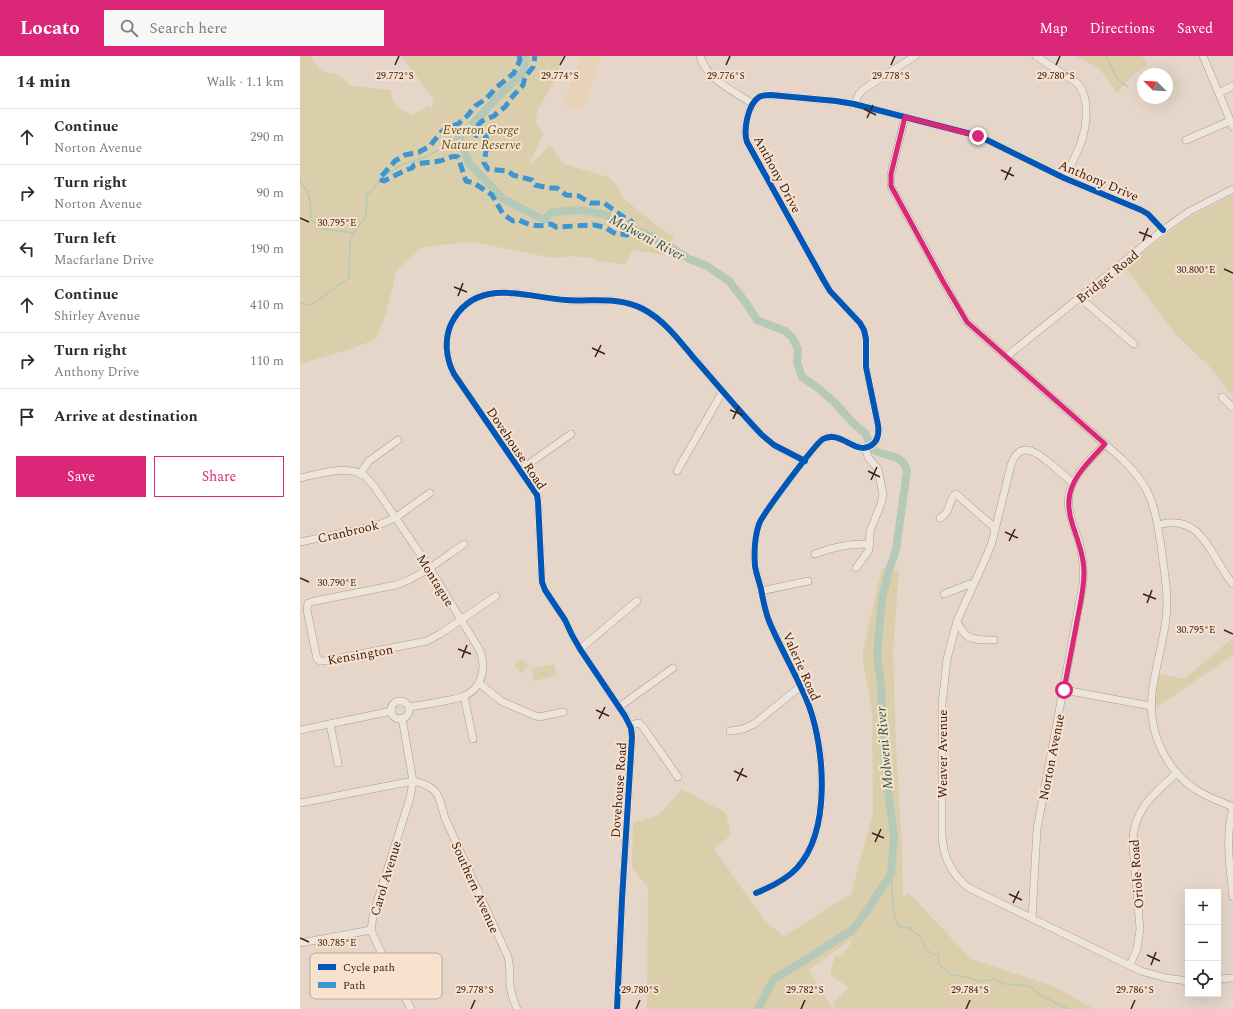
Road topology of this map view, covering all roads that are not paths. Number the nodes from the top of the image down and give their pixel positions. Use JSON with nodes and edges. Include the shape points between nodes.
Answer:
{"nodes":[{"id":1,"x":700,"y":56,"type":"edge"},
{"id":2,"x":915,"y":56,"type":"edge"},
{"id":3,"x":1036,"y":56,"type":"edge"},
{"id":4,"x":1202,"y":56,"type":"edge"},
{"id":5,"x":1233,"y":86,"type":"edge"},
{"id":6,"x":1219,"y":93,"type":"junction"},
{"id":7,"x":753,"y":104,"type":"junction"},
{"id":8,"x":854,"y":104,"type":"junction"},
{"id":9,"x":905,"y":117,"type":"junction"},
{"id":10,"x":1232,"y":124,"type":"edge"},
{"id":11,"x":1186,"y":140,"type":"dead end"},
{"id":12,"x":1064,"y":178,"type":"junction"},
{"id":13,"x":1233,"y":189,"type":"edge"},
{"id":14,"x":1163,"y":230,"type":"junction"},
{"id":15,"x":1080,"y":298,"type":"junction"},
{"id":16,"x":1134,"y":344,"type":"dead end"},
{"id":17,"x":1006,"y":357,"type":"junction"},
{"id":18,"x":723,"y":391,"type":"junction"},
{"id":19,"x":1222,"y":397,"type":"dead end"},
{"id":20,"x":1233,"y":408,"type":"edge"},
{"id":21,"x":571,"y":434,"type":"dead end"},
{"id":22,"x":398,"y":440,"type":"dead end"},
{"id":23,"x":1105,"y":444,"type":"junction"},
{"id":24,"x":865,"y":448,"type":"junction"},
{"id":25,"x":805,"y":461,"type":"junction"},
{"id":26,"x":520,"y":470,"type":"junction"},
{"id":27,"x":677,"y":471,"type":"dead end"},
{"id":28,"x":360,"y":474,"type":"junction"},
{"id":29,"x":300,"y":478,"type":"edge"},
{"id":30,"x":1073,"y":483,"type":"junction"},
{"id":31,"x":430,"y":493,"type":"dead end"},
{"id":32,"x":395,"y":518,"type":"junction"},
{"id":33,"x":940,"y":518,"type":"dead end"},
{"id":34,"x":1158,"y":525,"type":"junction"},
{"id":35,"x":995,"y":528,"type":"junction"},
{"id":36,"x":300,"y":542,"type":"edge"},
{"id":37,"x":464,"y":544,"type":"dead end"},
{"id":38,"x":870,"y":544,"type":"junction"},
{"id":39,"x":815,"y":554,"type":"dead end"},
{"id":40,"x":429,"y":567,"type":"junction"},
{"id":41,"x":856,"y":568,"type":"dead end"},
{"id":42,"x":808,"y":581,"type":"dead end"},
{"id":43,"x":973,"y":584,"type":"junction"},
{"id":44,"x":1233,"y":584,"type":"edge"},
{"id":45,"x":761,"y":592,"type":"junction"},
{"id":46,"x":944,"y":594,"type":"dead end"},
{"id":47,"x":496,"y":596,"type":"dead end"},
{"id":48,"x":637,"y":601,"type":"dead end"},
{"id":49,"x":461,"y":620,"type":"junction"},
{"id":50,"x":957,"y":623,"type":"junction"},
{"id":51,"x":994,"y":640,"type":"dead end"},
{"id":52,"x":580,"y":649,"type":"junction"},
{"id":53,"x":674,"y":668,"type":"dead end"},
{"id":54,"x":479,"y":683,"type":"junction"},
{"id":55,"x":801,"y":686,"type":"junction"},
{"id":56,"x":1064,"y":690,"type":"junction"},
{"id":57,"x":464,"y":696,"type":"junction"},
{"id":58,"x":619,"y":706,"type":"junction"},
{"id":59,"x":1151,"y":706,"type":"junction"},
{"id":60,"x":409,"y":707,"type":"junction"},
{"id":61,"x":392,"y":711,"type":"junction"},
{"id":62,"x":563,"y":712,"type":"dead end"},
{"id":63,"x":402,"y":718,"type":"junction"},
{"id":64,"x":330,"y":724,"type":"junction"},
{"id":65,"x":630,"y":725,"type":"junction"},
{"id":66,"x":300,"y":730,"type":"edge"},
{"id":67,"x":730,"y":731,"type":"dead end"},
{"id":68,"x":473,"y":740,"type":"dead end"},
{"id":69,"x":338,"y":763,"type":"dead end"},
{"id":70,"x":1177,"y":773,"type":"junction"},
{"id":71,"x":678,"y":777,"type":"dead end"},
{"id":72,"x":413,"y":780,"type":"junction"},
{"id":73,"x":300,"y":803,"type":"edge"},
{"id":74,"x":1233,"y":807,"type":"edge"},
{"id":75,"x":756,"y":892,"type":"dead end"},
{"id":76,"x":1233,"y":897,"type":"edge"},
{"id":77,"x":1032,"y":918,"type":"junction"},
{"id":78,"x":371,"y":930,"type":"junction"},
{"id":79,"x":300,"y":943,"type":"edge"},
{"id":80,"x":383,"y":953,"type":"edge"},
{"id":81,"x":1130,"y":965,"type":"junction"},
{"id":82,"x":1233,"y":978,"type":"edge"},
{"id":83,"x":1221,"y":979,"type":"edge"},
{"id":84,"x":1185,"y":981,"type":"edge"},
{"id":85,"x":406,"y":999,"type":"edge"},
{"id":86,"x":411,"y":1009,"type":"edge"},
{"id":87,"x":517,"y":1009,"type":"edge"},
{"id":88,"x":617,"y":1009,"type":"edge"}],
"edges":[{"from":1,"to":7,"type":"street","via":[[706,68],[718,81]]},
{"from":2,"to":8,"type":"street","via":[[864,89]]},
{"from":3,"to":12,"type":"street","via":[[1077,83],[1086,101],[1082,138]]},
{"from":4,"to":6,"type":"street"},
{"from":5,"to":6,"type":"street"},
{"from":6,"to":10,"type":"street"},
{"from":7,"to":8,"type":"street","name":"Anthony Drive","via":[[761,96],[771,95]]},
{"from":7,"to":24,"type":"street","name":"Anthony Drive","via":[[745,133],[747,142],[830,291],[864,330],[866,366],[879,433],[876,441]]},
{"from":8,"to":9,"type":"street","name":"Anthony Drive"},
{"from":9,"to":12,"type":"street","name":"Anthony Drive","via":[[982,137]]},
{"from":9,"to":17,"type":"street","via":[[891,174],[891,186],[962,315]]},
{"from":10,"to":11,"type":"street"},
{"from":12,"to":14,"type":"street","name":"Anthony Drive","via":[[1141,210]]},
{"from":13,"to":14,"type":"street","name":"Bridget Road"},
{"from":14,"to":15,"type":"street","name":"Bridget Road"},
{"from":15,"to":16,"type":"street"},
{"from":15,"to":17,"type":"street","name":"Bridget Road"},
{"from":17,"to":23,"type":"street"},
{"from":18,"to":25,"type":"street","name":"Dovehouse Road","via":[[767,440]]},
{"from":18,"to":26,"type":"street","name":"Dovehouse Road","via":[[671,331],[635,305],[609,300],[562,300],[508,293],[480,296],[462,308],[452,323],[447,340],[448,360],[456,378]]},
{"from":18,"to":27,"type":"street"},
{"from":19,"to":20,"type":"street"},
{"from":21,"to":26,"type":"street"},
{"from":22,"to":28,"type":"street","via":[[369,461]]},
{"from":23,"to":30,"type":"street","name":"Norton Avenue"},
{"from":23,"to":34,"type":"street","via":[[1137,474],[1154,508]]},
{"from":24,"to":25,"type":"street","via":[[835,437],[828,438],[818,443]]},
{"from":24,"to":38,"type":"street","via":[[868,457],[878,469],[883,494],[870,531]]},
{"from":25,"to":45,"type":"street","name":"Valerie Road","via":[[759,525],[755,559]]},
{"from":26,"to":52,"type":"street","name":"Dovehouse Road","via":[[538,497],[543,585]]},
{"from":28,"to":29,"type":"street","via":[[341,471]]},
{"from":28,"to":32,"type":"street","name":"Montague","via":[[368,478]]},
{"from":30,"to":35,"type":"street","name":"Weaver Avenue","via":[[1038,453],[1029,450],[1020,452],[1013,458]]},
{"from":30,"to":56,"type":"street","name":"Norton Avenue","via":[[1069,495],[1069,511],[1079,542],[1084,572]]},
{"from":31,"to":32,"type":"street","name":"Cranbrook"},
{"from":32,"to":36,"type":"street","name":"Cranbrook","via":[[369,528]]},
{"from":32,"to":40,"type":"street","name":"Montague"},
{"from":33,"to":35,"type":"street","via":[[947,512],[956,494]]},
{"from":34,"to":44,"type":"street","via":[[1179,523],[1193,528]]},
{"from":34,"to":59,"type":"street","via":[[1167,606]]},
{"from":35,"to":43,"type":"street","name":"Weaver Avenue","via":[[987,555]]},
{"from":37,"to":40,"type":"street"},
{"from":38,"to":39,"type":"street","via":[[834,547]]},
{"from":38,"to":41,"type":"street","via":[[868,552]]},
{"from":40,"to":49,"type":"street","name":"Montague"},
{"from":40,"to":49,"type":"street","name":"Kensington","via":[[406,582],[396,585],[308,603],[307,610],[317,658],[324,661],[427,641]]},
{"from":42,"to":45,"type":"street"},
{"from":43,"to":46,"type":"street"},
{"from":43,"to":50,"type":"street","name":"Weaver Avenue"},
{"from":45,"to":55,"type":"street","name":"Valerie Road","via":[[769,621]]},
{"from":47,"to":49,"type":"street"},
{"from":48,"to":52,"type":"street"},
{"from":49,"to":54,"type":"street","name":"Montague","via":[[482,656],[483,669]]},
{"from":50,"to":51,"type":"street","via":[[967,636]]},
{"from":50,"to":77,"type":"street","name":"Weaver Avenue","via":[[947,660],[942,704],[944,852],[951,869],[969,888]]},
{"from":52,"to":58,"type":"street","name":"Dovehouse Road"},
{"from":53,"to":58,"type":"street"},
{"from":54,"to":57,"type":"street"},
{"from":54,"to":62,"type":"street","via":[[501,701],[533,716]]},
{"from":55,"to":67,"type":"street","via":[[754,724]]},
{"from":55,"to":75,"type":"street","name":"Valerie Road","via":[[814,722],[821,758],[821,794],[816,834],[807,855],[796,869],[782,880]]},
{"from":56,"to":59,"type":"street"},
{"from":56,"to":77,"type":"street","name":"Norton Avenue","via":[[1036,834]]},
{"from":57,"to":60,"type":"street"},
{"from":57,"to":68,"type":"street"},
{"from":58,"to":65,"type":"street","name":"Dovehouse Road"},
{"from":59,"to":70,"type":"street","via":[[1159,745]]},
{"from":60,"to":61,"type":"street","via":[[400,701],[394,703]]},
{"from":60,"to":63,"type":"street","via":[[409,713]]},
{"from":61,"to":63,"type":"street","via":[[394,716]]},
{"from":61,"to":64,"type":"street"},
{"from":63,"to":72,"type":"street","name":"Carol Avenue"},
{"from":64,"to":66,"type":"street"},
{"from":64,"to":69,"type":"street"},
{"from":65,"to":71,"type":"street","via":[[639,723],[643,727]]},
{"from":65,"to":88,"type":"street","name":"Dovehouse Road","via":[[632,737]]},
{"from":70,"to":74,"type":"street","via":[[1186,783],[1208,797]]},
{"from":70,"to":81,"type":"street","name":"Oriole Road","via":[[1147,800],[1134,827],[1132,847],[1140,929],[1137,949]]},
{"from":72,"to":73,"type":"street"},
{"from":72,"to":78,"type":"street","name":"Carol Avenue"},
{"from":72,"to":87,"type":"street","name":"Southern Avenue","via":[[431,787],[438,796],[444,818],[508,957],[511,992]]},
{"from":74,"to":76,"type":"street","via":[[1228,848]]},
{"from":77,"to":81,"type":"street","name":"Weaver Avenue"},
{"from":78,"to":79,"type":"street","name":"Carol Avenue"},
{"from":78,"to":80,"type":"street"},
{"from":81,"to":84,"type":"street","name":"Weaver Avenue","via":[[1159,977]]},
{"from":82,"to":83,"type":"street"},
{"from":85,"to":86,"type":"street"}]}
